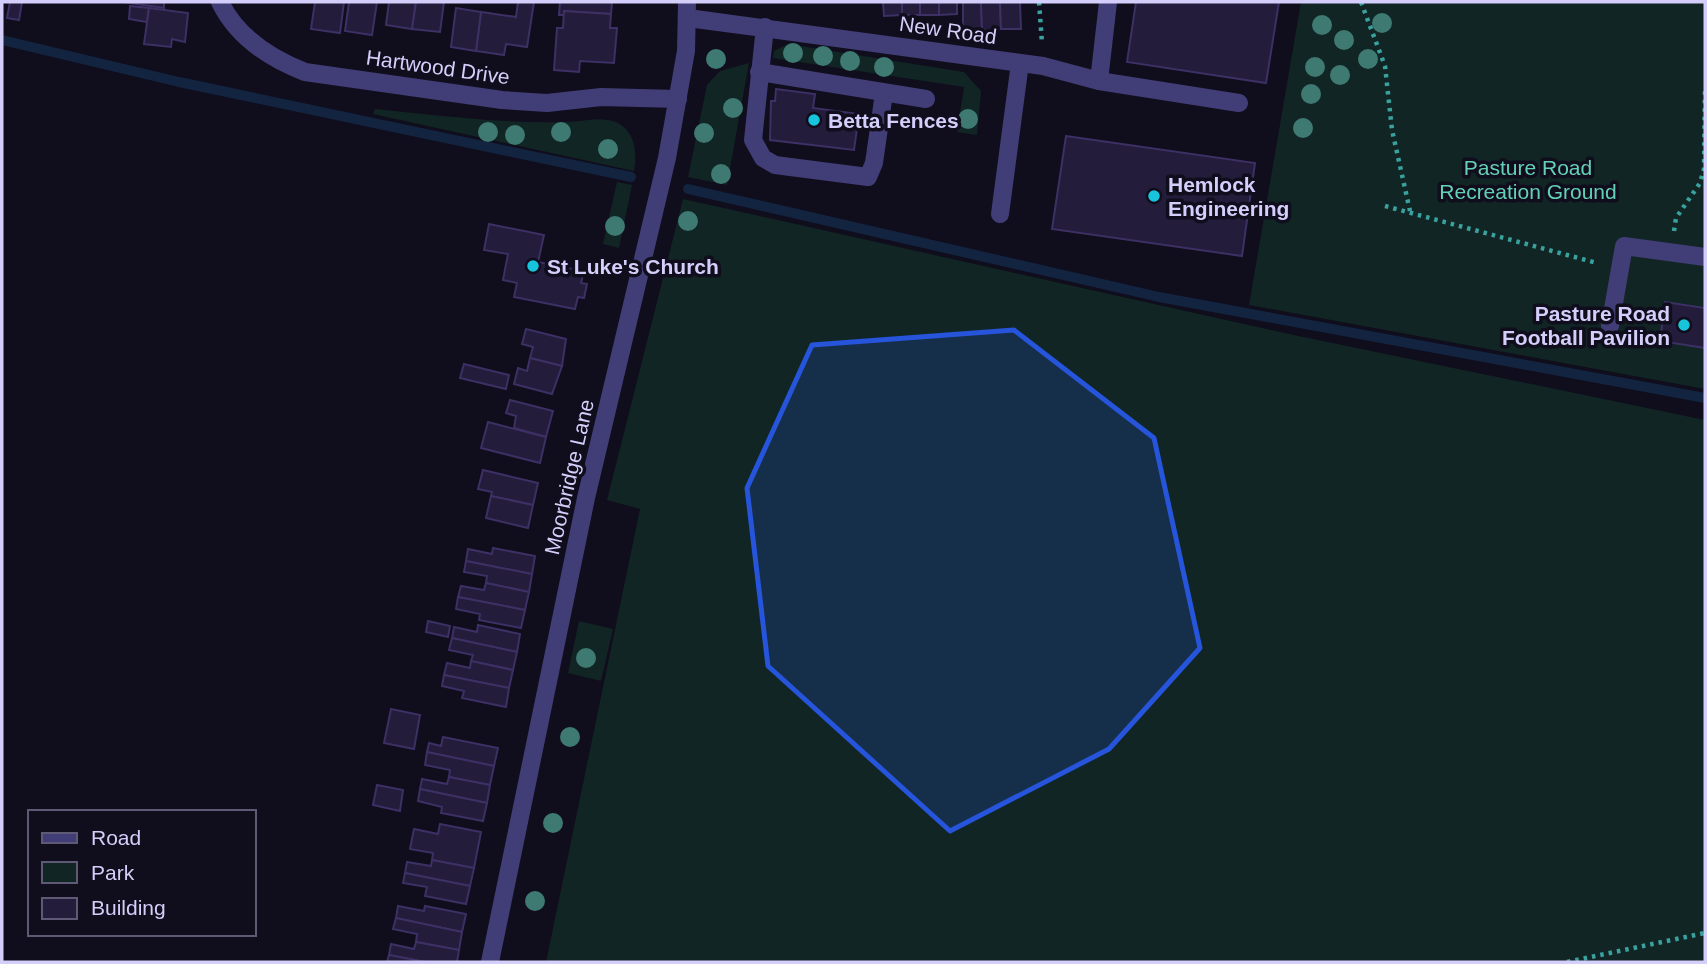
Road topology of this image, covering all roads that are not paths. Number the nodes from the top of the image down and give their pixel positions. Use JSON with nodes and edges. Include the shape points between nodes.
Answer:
{"nodes":[{"id":1,"x":220,"y":2,"type":"edge"},
{"id":2,"x":1108,"y":2,"type":"edge"},
{"id":3,"x":687,"y":10,"type":"edge"},
{"id":4,"x":765,"y":27,"type":"junction"},
{"id":5,"x":1020,"y":63,"type":"junction"},
{"id":6,"x":759,"y":72,"type":"junction"},
{"id":7,"x":1099,"y":80,"type":"junction"},
{"id":8,"x":884,"y":93,"type":"junction"},
{"id":9,"x":678,"y":99,"type":"junction"},
{"id":10,"x":926,"y":99,"type":"dead end"},
{"id":11,"x":1238,"y":103,"type":"dead end"},
{"id":12,"x":1000,"y":214,"type":"dead end"},
{"id":13,"x":1705,"y":257,"type":"edge"},
{"id":14,"x":1609,"y":326,"type":"dead end"},
{"id":15,"x":490,"y":962,"type":"edge"}],
"edges":[{"from":1,"to":9,"type":"street","name":"Hartwood Drive","via":[[246,39],[279,62],[305,72],[502,100]]},
{"from":2,"to":7,"type":"street"},
{"from":3,"to":4,"type":"street","name":"New Road"},
{"from":3,"to":9,"type":"street","name":"Moorbridge Lane"},
{"from":4,"to":5,"type":"street","name":"New Road"},
{"from":4,"to":6,"type":"street"},
{"from":5,"to":7,"type":"street","name":"New Road"},
{"from":5,"to":12,"type":"street"},
{"from":6,"to":8,"type":"street"},
{"from":6,"to":8,"type":"street","via":[[753,140],[763,158],[775,165],[868,177]]},
{"from":7,"to":11,"type":"street","name":"New Road"},
{"from":8,"to":10,"type":"street"},
{"from":9,"to":15,"type":"street","name":"Moorbridge Lane","via":[[583,512]]},
{"from":13,"to":14,"type":"street","via":[[1624,246]]}]}
